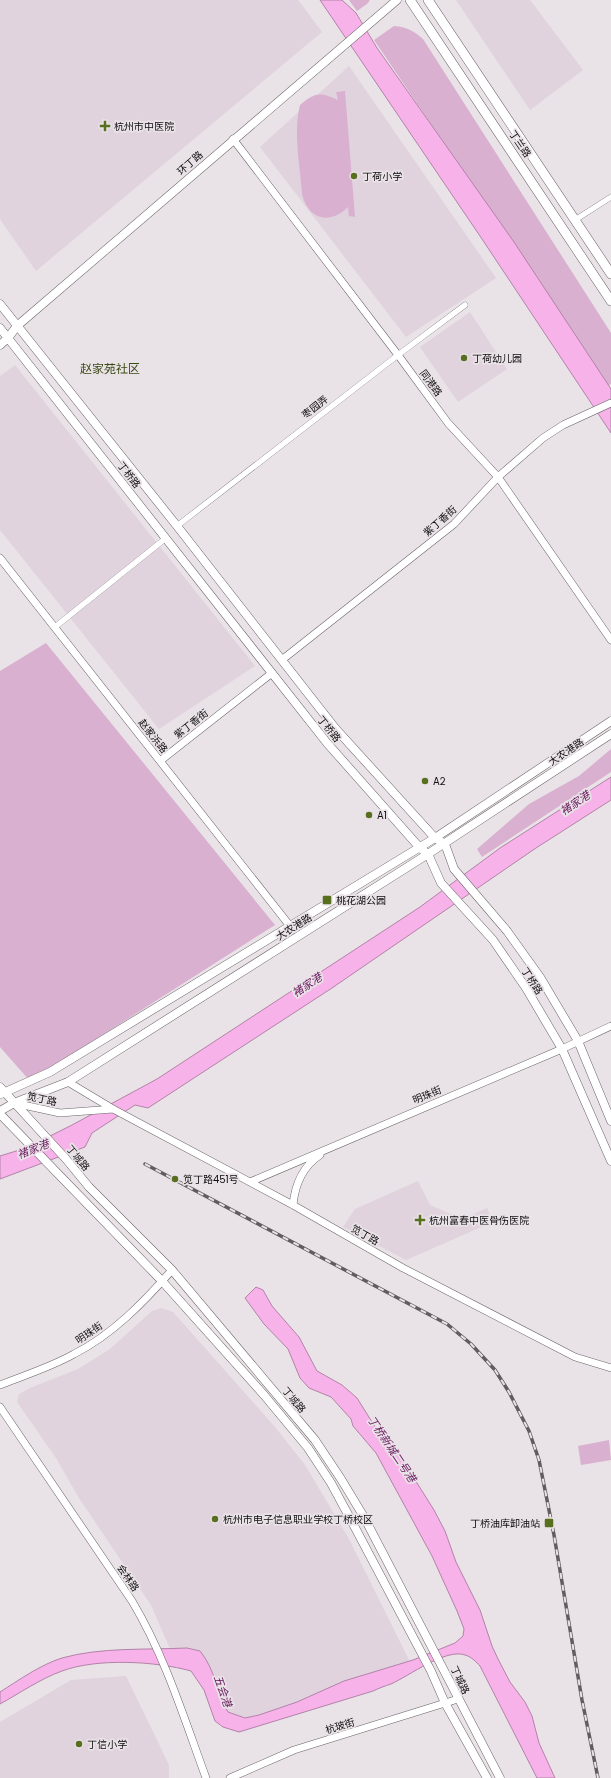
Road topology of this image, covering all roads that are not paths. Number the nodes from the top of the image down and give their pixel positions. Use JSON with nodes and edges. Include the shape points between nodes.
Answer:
{"nodes":[{"id":1,"x":397,"y":0,"type":"edge"},
{"id":2,"x":410,"y":0,"type":"edge"},
{"id":3,"x":428,"y":0,"type":"edge"},
{"id":4,"x":233,"y":139,"type":"junction"},
{"id":5,"x":611,"y":197,"type":"edge"},
{"id":6,"x":575,"y":220,"type":"junction"},
{"id":7,"x":611,"y":274,"type":"edge"},
{"id":8,"x":611,"y":301,"type":"edge"},
{"id":9,"x":0,"y":304,"type":"edge"},
{"id":10,"x":465,"y":305,"type":"dead end"},
{"id":11,"x":17,"y":326,"type":"junction"},
{"id":12,"x":0,"y":328,"type":"edge"},
{"id":13,"x":8,"y":338,"type":"junction"},
{"id":14,"x":0,"y":345,"type":"edge"},
{"id":15,"x":398,"y":355,"type":"junction"},
{"id":16,"x":611,"y":403,"type":"edge"},
{"id":17,"x":498,"y":478,"type":"junction"},
{"id":18,"x":177,"y":526,"type":"junction"},
{"id":19,"x":166,"y":538,"type":"junction"},
{"id":20,"x":0,"y":558,"type":"edge"},
{"id":21,"x":55,"y":627,"type":"junction"},
{"id":22,"x":611,"y":640,"type":"edge"},
{"id":23,"x":283,"y":659,"type":"junction"},
{"id":24,"x":272,"y":673,"type":"junction"},
{"id":25,"x":611,"y":721,"type":"edge"},
{"id":26,"x":611,"y":734,"type":"edge"},
{"id":27,"x":160,"y":761,"type":"junction"},
{"id":28,"x":435,"y":838,"type":"junction"},
{"id":29,"x":445,"y":844,"type":"junction"},
{"id":30,"x":420,"y":848,"type":"junction"},
{"id":31,"x":428,"y":854,"type":"junction"},
{"id":32,"x":290,"y":926,"type":"junction"},
{"id":33,"x":611,"y":1026,"type":"edge"},
{"id":34,"x":578,"y":1041,"type":"junction"},
{"id":35,"x":562,"y":1049,"type":"junction"},
{"id":36,"x":68,"y":1082,"type":"junction"},
{"id":37,"x":2,"y":1091,"type":"edge"},
{"id":38,"x":14,"y":1103,"type":"junction"},
{"id":39,"x":113,"y":1109,"type":"junction"},
{"id":40,"x":0,"y":1111,"type":"edge"},
{"id":41,"x":0,"y":1114,"type":"edge"},
{"id":42,"x":611,"y":1121,"type":"edge"},
{"id":43,"x":333,"y":1146,"type":"junction"},
{"id":44,"x":611,"y":1161,"type":"edge"},
{"id":45,"x":250,"y":1182,"type":"junction"},
{"id":46,"x":292,"y":1205,"type":"junction"},
{"id":47,"x":172,"y":1270,"type":"junction"},
{"id":48,"x":162,"y":1281,"type":"junction"},
{"id":49,"x":611,"y":1368,"type":"edge"},
{"id":50,"x":0,"y":1385,"type":"edge"},
{"id":51,"x":0,"y":1407,"type":"edge"},
{"id":52,"x":458,"y":1699,"type":"junction"},
{"id":53,"x":445,"y":1703,"type":"junction"},
{"id":54,"x":206,"y":1778,"type":"edge"},
{"id":55,"x":230,"y":1778,"type":"edge"},
{"id":56,"x":487,"y":1778,"type":"edge"},
{"id":57,"x":500,"y":1778,"type":"edge"}],
"edges":[{"from":1,"to":4,"type":"main road","name":"环丁路"},
{"from":2,"to":8,"type":"main road","name":"丁兰路"},
{"from":3,"to":6,"type":"main road","name":"丁兰路"},
{"from":4,"to":11,"type":"main road","name":"环丁路"},
{"from":4,"to":15,"type":"street","name":"同港路"},
{"from":5,"to":6,"type":"street"},
{"from":6,"to":7,"type":"main road","name":"丁兰路"},
{"from":9,"to":11,"type":"main road","name":"丁桥路"},
{"from":10,"to":15,"type":"street","name":"枣园弄"},
{"from":11,"to":13,"type":"main road","name":"环丁路"},
{"from":11,"to":18,"type":"main road","name":"丁桥路"},
{"from":12,"to":13,"type":"main road","name":"丁桥路"},
{"from":13,"to":14,"type":"main road","name":"环丁路"},
{"from":13,"to":19,"type":"main road","name":"丁桥路"},
{"from":15,"to":17,"type":"street","name":"同港路","via":[[448,423]]},
{"from":15,"to":18,"type":"street","name":"枣园弄"},
{"from":16,"to":17,"type":"street","name":"紫丁香街","via":[[563,425],[543,438]]},
{"from":17,"to":22,"type":"street","name":"同港路"},
{"from":17,"to":23,"type":"street","name":"紫丁香街","via":[[454,524]]},
{"from":18,"to":23,"type":"main road","name":"丁桥路"},
{"from":19,"to":21,"type":"street"},
{"from":19,"to":24,"type":"main road","name":"丁桥路"},
{"from":20,"to":21,"type":"street","name":"赵家浜路"},
{"from":21,"to":27,"type":"street","name":"赵家浜路"},
{"from":23,"to":28,"type":"main road","name":"丁桥路","via":[[335,728]]},
{"from":24,"to":27,"type":"street","name":"紫丁香街"},
{"from":24,"to":30,"type":"main road","name":"丁桥路","via":[[327,743]]},
{"from":25,"to":28,"type":"main road","name":"大农港路"},
{"from":26,"to":29,"type":"main road","name":"大农港路"},
{"from":27,"to":32,"type":"street","name":"赵家浜路"},
{"from":28,"to":29,"type":"main road","name":"丁桥路"},
{"from":28,"to":30,"type":"main road","name":"大农港路"},
{"from":29,"to":31,"type":"main road","name":"大农港路"},
{"from":29,"to":34,"type":"main road","name":"丁桥路","via":[[454,869],[507,931],[536,971]]},
{"from":30,"to":31,"type":"main road","name":"丁桥路"},
{"from":30,"to":32,"type":"main road","name":"大农港路"},
{"from":31,"to":35,"type":"main road","name":"丁桥路","via":[[441,883],[493,940],[526,988]]},
{"from":31,"to":36,"type":"main road","name":"大农港路"},
{"from":32,"to":37,"type":"main road","name":"大农港路","via":[[50,1072]]},
{"from":33,"to":34,"type":"street","name":"明珠街"},
{"from":34,"to":35,"type":"street","name":"明珠街"},
{"from":34,"to":42,"type":"main road","name":"丁桥路"},
{"from":35,"to":43,"type":"street","name":"明珠街"},
{"from":35,"to":44,"type":"main road","name":"丁桥路"},
{"from":36,"to":38,"type":"main road","name":"大农港路"},
{"from":36,"to":39,"type":"street","name":"笕丁路"},
{"from":37,"to":38,"type":"main road","name":"丁城路"},
{"from":38,"to":39,"type":"street","name":"笕丁路","via":[[60,1113]]},
{"from":38,"to":40,"type":"main road","name":"大农港路"},
{"from":38,"to":47,"type":"main road","name":"丁城路","via":[[90,1187]]},
{"from":39,"to":45,"type":"street","name":"笕丁路"},
{"from":41,"to":48,"type":"main road","name":"丁城路"},
{"from":43,"to":45,"type":"street","name":"明珠街"},
{"from":43,"to":46,"type":"street","via":[[314,1159],[302,1172],[294,1189]]},
{"from":45,"to":46,"type":"street","name":"笕丁路"},
{"from":46,"to":49,"type":"street","name":"笕丁路","via":[[403,1268],[575,1357]]},
{"from":47,"to":48,"type":"street","name":"明珠街"},
{"from":47,"to":52,"type":"main road","name":"丁城路","via":[[315,1440],[364,1517]]},
{"from":48,"to":50,"type":"street","name":"明珠街","via":[[97,1341],[74,1355]]},
{"from":48,"to":53,"type":"main road","name":"丁城路","via":[[308,1448],[331,1483],[431,1671]]},
{"from":51,"to":54,"type":"street","name":"会林路","via":[[145,1623],[168,1673]]},
{"from":52,"to":53,"type":"street","name":"杭玻街"},
{"from":52,"to":57,"type":"main road","name":"丁城路"},
{"from":53,"to":55,"type":"street","name":"杭玻街","via":[[294,1750]]},
{"from":53,"to":56,"type":"main road","name":"丁城路"}]}
